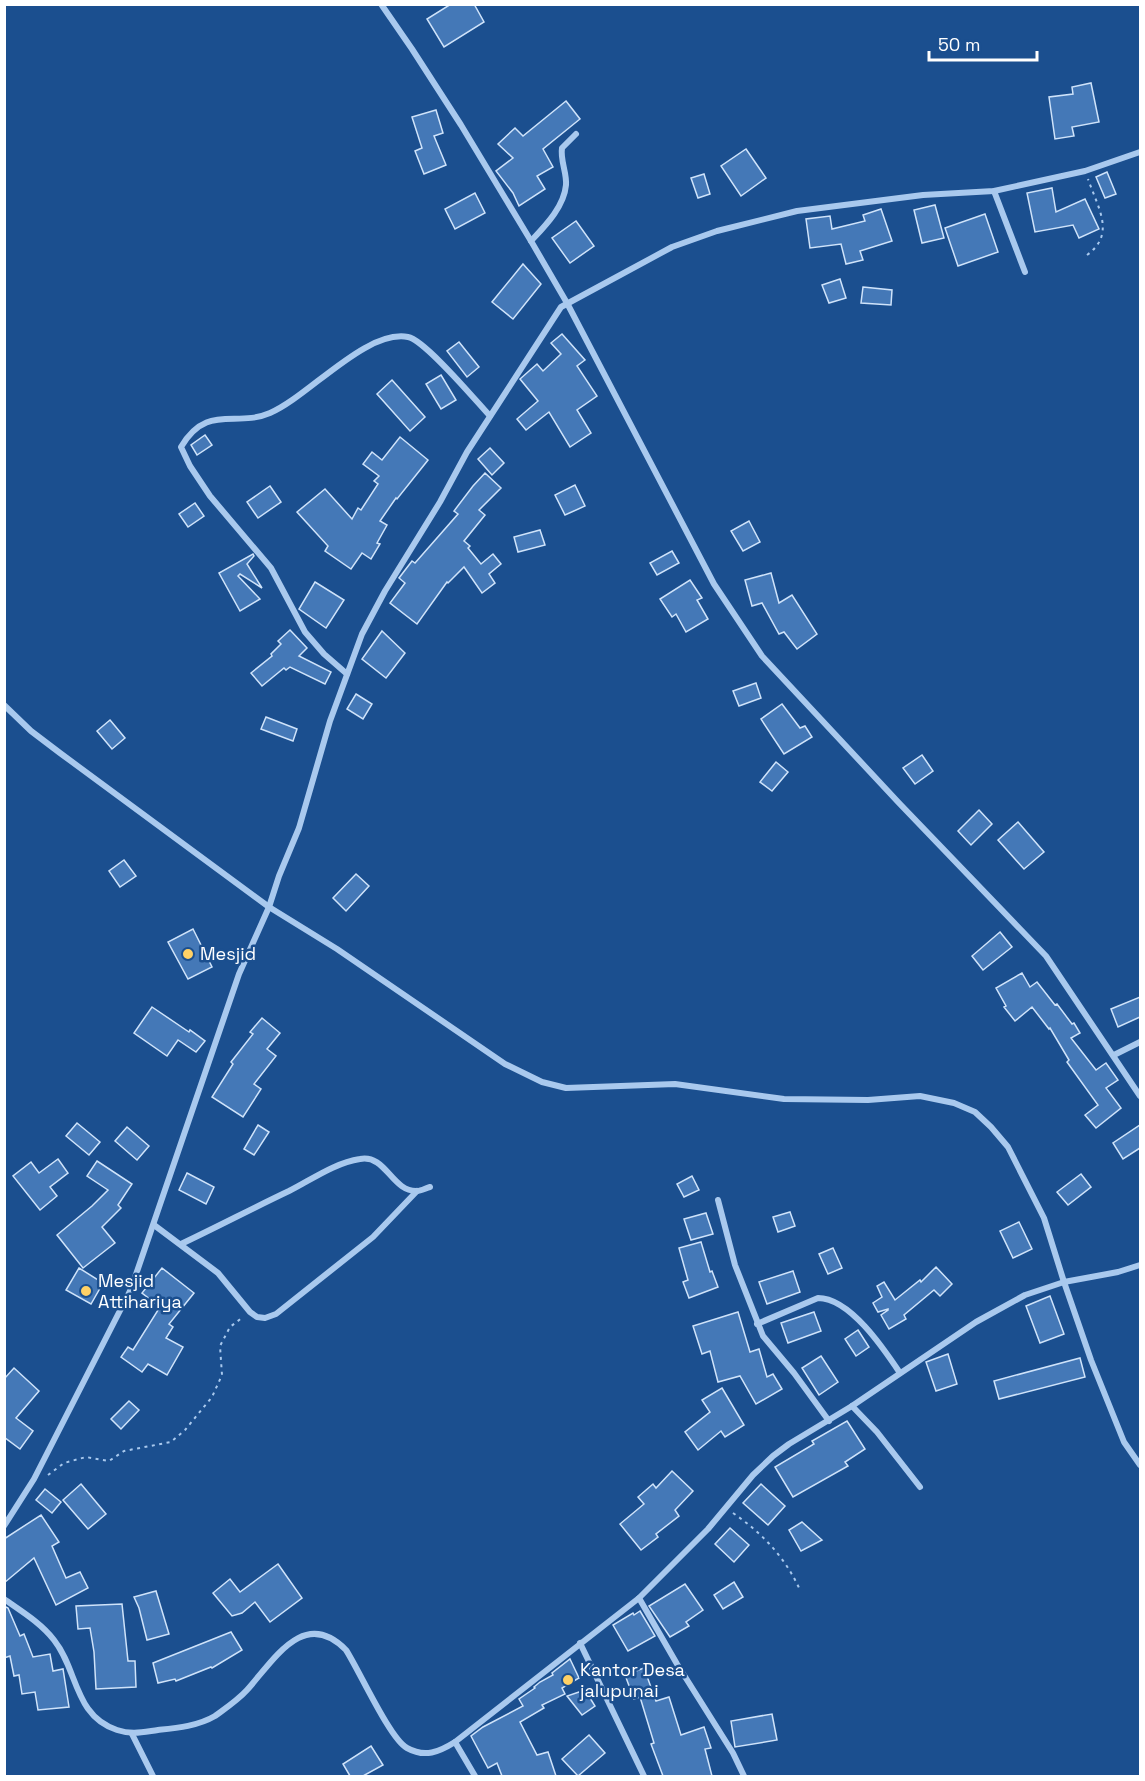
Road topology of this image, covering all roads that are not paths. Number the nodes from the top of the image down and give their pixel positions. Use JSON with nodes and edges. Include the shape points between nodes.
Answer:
{"nodes":[{"id":1,"x":381,"y":4,"type":"edge"},
{"id":2,"x":576,"y":134,"type":"dead end"},
{"id":3,"x":1140,"y":152,"type":"edge"},
{"id":4,"x":994,"y":191,"type":"junction"},
{"id":5,"x":531,"y":241,"type":"junction"},
{"id":6,"x":1025,"y":272,"type":"dead end"},
{"id":7,"x":567,"y":303,"type":"junction"},
{"id":8,"x":490,"y":416,"type":"junction"},
{"id":9,"x":347,"y":674,"type":"junction"},
{"id":10,"x":4,"y":705,"type":"edge"},
{"id":11,"x":269,"y":907,"type":"junction"},
{"id":12,"x":1140,"y":1042,"type":"edge"},
{"id":13,"x":1114,"y":1054,"type":"junction"},
{"id":14,"x":1140,"y":1096,"type":"edge"},
{"id":15,"x":430,"y":1187,"type":"dead end"},
{"id":16,"x":417,"y":1191,"type":"junction"},
{"id":17,"x":718,"y":1200,"type":"dead end"},
{"id":18,"x":154,"y":1225,"type":"junction"},
{"id":19,"x":181,"y":1244,"type":"junction"},
{"id":20,"x":1140,"y":1265,"type":"edge"},
{"id":21,"x":1064,"y":1282,"type":"junction"},
{"id":22,"x":757,"y":1324,"type":"junction"},
{"id":23,"x":900,"y":1373,"type":"junction"},
{"id":24,"x":852,"y":1406,"type":"junction"},
{"id":25,"x":829,"y":1421,"type":"junction"},
{"id":26,"x":1140,"y":1465,"type":"edge"},
{"id":27,"x":920,"y":1487,"type":"dead end"},
{"id":28,"x":4,"y":1526,"type":"edge"},
{"id":29,"x":639,"y":1598,"type":"junction"},
{"id":30,"x":4,"y":1599,"type":"edge"},
{"id":31,"x":580,"y":1643,"type":"junction"},
{"id":32,"x":132,"y":1734,"type":"junction"},
{"id":33,"x":454,"y":1742,"type":"junction"},
{"id":34,"x":153,"y":1776,"type":"edge"},
{"id":35,"x":475,"y":1776,"type":"edge"},
{"id":36,"x":644,"y":1776,"type":"edge"},
{"id":37,"x":744,"y":1776,"type":"edge"}],
"edges":[{"from":1,"to":5,"type":"street"},
{"from":2,"to":5,"type":"street","via":[[562,148],[566,186],[561,198],[550,221]]},
{"from":3,"to":4,"type":"street","via":[[1085,171]]},
{"from":4,"to":6,"type":"street"},
{"from":4,"to":7,"type":"street","via":[[923,195],[797,211],[717,231],[672,247]]},
{"from":5,"to":7,"type":"street"},
{"from":7,"to":8,"type":"street"},
{"from":7,"to":13,"type":"street","via":[[714,584],[762,656],[1046,956]]},
{"from":8,"to":9,"type":"street","via":[[385,591],[362,634]]},
{"from":8,"to":9,"type":"street","via":[[425,348],[410,337],[390,338],[350,358],[269,414],[208,422],[187,437],[181,447],[210,496],[271,568],[305,632]]},
{"from":9,"to":11,"type":"street","via":[[299,828]]},
{"from":10,"to":11,"type":"street","via":[[53,748]]},
{"from":11,"to":18,"type":"street","via":[[239,974]]},
{"from":11,"to":21,"type":"street","via":[[505,1064],[542,1082],[566,1088],[675,1084],[784,1099],[920,1096],[975,1112],[1008,1147],[1026,1180],[1044,1218]]},
{"from":12,"to":13,"type":"street"},
{"from":13,"to":14,"type":"street"},
{"from":15,"to":16,"type":"street"},
{"from":16,"to":19,"type":"street","via":[[402,1187],[380,1164],[361,1158],[341,1164]]},
{"from":16,"to":19,"type":"street","via":[[373,1237],[276,1314],[265,1318],[250,1312],[218,1273]]},
{"from":17,"to":22,"type":"street","via":[[735,1265]]},
{"from":18,"to":19,"type":"street"},
{"from":18,"to":28,"type":"street","via":[[131,1289],[30,1488]]},
{"from":20,"to":21,"type":"street"},
{"from":21,"to":23,"type":"street","via":[[1025,1295],[976,1322]]},
{"from":21,"to":26,"type":"street","via":[[1124,1442]]},
{"from":22,"to":23,"type":"street","via":[[818,1298],[828,1298],[878,1339]]},
{"from":22,"to":25,"type":"street"},
{"from":23,"to":24,"type":"street"},
{"from":24,"to":25,"type":"street"},
{"from":24,"to":27,"type":"street"},
{"from":25,"to":29,"type":"street","via":[[773,1456]]},
{"from":29,"to":31,"type":"street"},
{"from":29,"to":37,"type":"street"},
{"from":30,"to":32,"type":"street","via":[[54,1639],[82,1702],[97,1719],[115,1730]]},
{"from":31,"to":33,"type":"street"},
{"from":31,"to":36,"type":"street"},
{"from":32,"to":33,"type":"street","via":[[201,1723],[239,1697],[292,1642],[306,1634],[323,1633],[346,1650],[401,1744],[419,1753],[432,1754]]},
{"from":32,"to":34,"type":"street"},
{"from":33,"to":35,"type":"street"}]}
